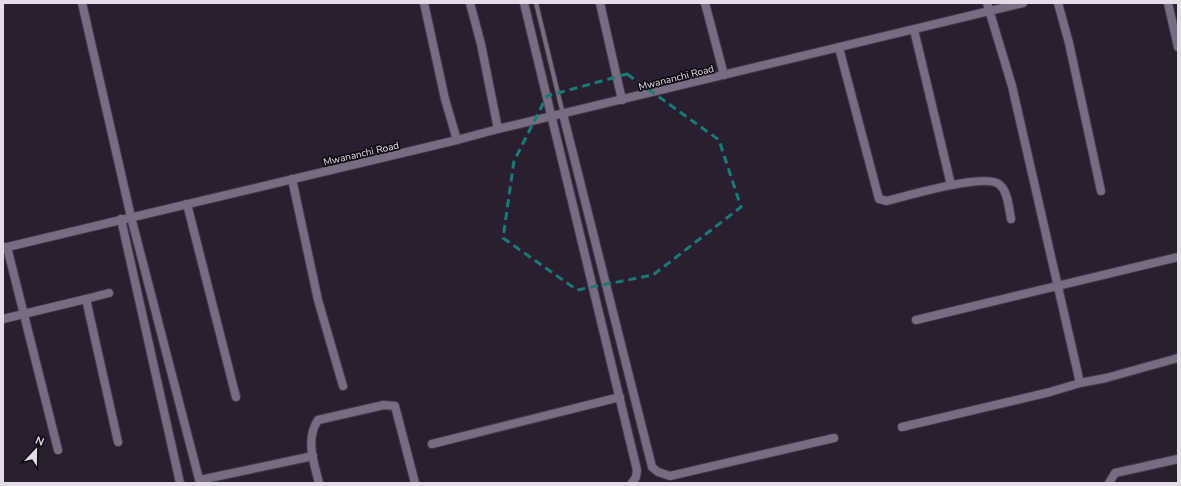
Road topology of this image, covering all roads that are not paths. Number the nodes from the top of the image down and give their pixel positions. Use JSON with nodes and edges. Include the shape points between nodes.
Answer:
{"nodes":[{"id":1,"x":82,"y":3,"type":"edge"},
{"id":2,"x":424,"y":3,"type":"edge"},
{"id":3,"x":470,"y":3,"type":"edge"},
{"id":4,"x":524,"y":3,"type":"edge"},
{"id":5,"x":536,"y":3,"type":"edge"},
{"id":6,"x":600,"y":3,"type":"edge"},
{"id":7,"x":706,"y":3,"type":"edge"},
{"id":8,"x":1023,"y":3,"type":"edge"},
{"id":9,"x":1058,"y":3,"type":"edge"},
{"id":10,"x":1168,"y":3,"type":"edge"},
{"id":11,"x":988,"y":7,"type":"edge"},
{"id":12,"x":914,"y":30,"type":"junction"},
{"id":13,"x":1178,"y":47,"type":"edge"},
{"id":14,"x":839,"y":48,"type":"junction"},
{"id":15,"x":724,"y":75,"type":"junction"},
{"id":16,"x":622,"y":100,"type":"junction"},
{"id":17,"x":563,"y":114,"type":"junction"},
{"id":18,"x":551,"y":117,"type":"junction"},
{"id":19,"x":498,"y":129,"type":"junction"},
{"id":20,"x":457,"y":140,"type":"junction"},
{"id":21,"x":292,"y":179,"type":"junction"},
{"id":22,"x":951,"y":185,"type":"junction"},
{"id":23,"x":1100,"y":191,"type":"dead end"},
{"id":24,"x":187,"y":204,"type":"junction"},
{"id":25,"x":131,"y":217,"type":"junction"},
{"id":26,"x":121,"y":219,"type":"junction"},
{"id":27,"x":1011,"y":220,"type":"dead end"},
{"id":28,"x":5,"y":248,"type":"edge"},
{"id":29,"x":1178,"y":257,"type":"edge"},
{"id":30,"x":1058,"y":285,"type":"junction"},
{"id":31,"x":109,"y":293,"type":"dead end"},
{"id":32,"x":86,"y":300,"type":"junction"},
{"id":33,"x":25,"y":314,"type":"junction"},
{"id":34,"x":3,"y":320,"type":"edge"},
{"id":35,"x":916,"y":320,"type":"dead end"},
{"id":36,"x":1178,"y":358,"type":"edge"},
{"id":37,"x":1080,"y":383,"type":"junction"},
{"id":38,"x":343,"y":386,"type":"dead end"},
{"id":39,"x":236,"y":397,"type":"dead end"},
{"id":40,"x":620,"y":397,"type":"junction"},
{"id":41,"x":902,"y":427,"type":"dead end"},
{"id":42,"x":834,"y":438,"type":"dead end"},
{"id":43,"x":118,"y":442,"type":"dead end"},
{"id":44,"x":432,"y":444,"type":"dead end"},
{"id":45,"x":58,"y":450,"type":"dead end"},
{"id":46,"x":313,"y":456,"type":"junction"},
{"id":47,"x":1178,"y":459,"type":"edge"},
{"id":48,"x":200,"y":482,"type":"edge"},
{"id":49,"x":180,"y":483,"type":"edge"},
{"id":50,"x":319,"y":483,"type":"edge"},
{"id":51,"x":415,"y":483,"type":"edge"},
{"id":52,"x":632,"y":483,"type":"edge"},
{"id":53,"x":1109,"y":483,"type":"edge"}],
"edges":[{"from":1,"to":25,"type":"street"},
{"from":2,"to":20,"type":"street"},
{"from":3,"to":19,"type":"street"},
{"from":4,"to":18,"type":"street"},
{"from":5,"to":17,"type":"lane"},
{"from":6,"to":16,"type":"street"},
{"from":7,"to":15,"type":"street"},
{"from":8,"to":11,"type":"street","name":"Mwananchi Road"},
{"from":9,"to":23,"type":"street","via":[[1069,43]]},
{"from":10,"to":13,"type":"street"},
{"from":11,"to":12,"type":"street","name":"Mwananchi Road"},
{"from":11,"to":30,"type":"street","via":[[1012,86]]},
{"from":12,"to":14,"type":"street","name":"Mwananchi Road"},
{"from":12,"to":22,"type":"street"},
{"from":14,"to":15,"type":"street","name":"Mwananchi Road"},
{"from":14,"to":22,"type":"street","via":[[880,199],[887,201]]},
{"from":15,"to":16,"type":"street","name":"Mwananchi Road"},
{"from":16,"to":17,"type":"street","name":"Mwananchi Road"},
{"from":17,"to":18,"type":"street","name":"Mwananchi Road"},
{"from":17,"to":42,"type":"street","via":[[652,467],[670,476]]},
{"from":18,"to":19,"type":"street","name":"Mwananchi Road"},
{"from":18,"to":40,"type":"street"},
{"from":19,"to":20,"type":"street","name":"Mwananchi Road"},
{"from":20,"to":21,"type":"street","name":"Mwananchi Road"},
{"from":21,"to":24,"type":"street","name":"Mwananchi Road"},
{"from":21,"to":38,"type":"street","via":[[318,300]]},
{"from":22,"to":27,"type":"street","via":[[995,181],[1004,189]]},
{"from":24,"to":25,"type":"street","name":"Mwananchi Road"},
{"from":24,"to":39,"type":"street"},
{"from":25,"to":26,"type":"street","name":"Mwananchi Road"},
{"from":25,"to":48,"type":"street"},
{"from":26,"to":28,"type":"street","name":"Mwananchi Road"},
{"from":26,"to":49,"type":"street"},
{"from":28,"to":33,"type":"street"},
{"from":29,"to":30,"type":"street"},
{"from":30,"to":35,"type":"street"},
{"from":30,"to":37,"type":"street"},
{"from":31,"to":32,"type":"street"},
{"from":32,"to":33,"type":"street"},
{"from":32,"to":43,"type":"street"},
{"from":33,"to":34,"type":"street"},
{"from":33,"to":45,"type":"street"},
{"from":36,"to":37,"type":"street"},
{"from":37,"to":41,"type":"street"},
{"from":40,"to":44,"type":"street"},
{"from":40,"to":52,"type":"street","via":[[637,470]]},
{"from":46,"to":48,"type":"street"},
{"from":46,"to":50,"type":"street"},
{"from":46,"to":51,"type":"street","via":[[313,428],[318,420],[384,405],[395,406]]},
{"from":47,"to":53,"type":"street","via":[[1115,473]]}]}
